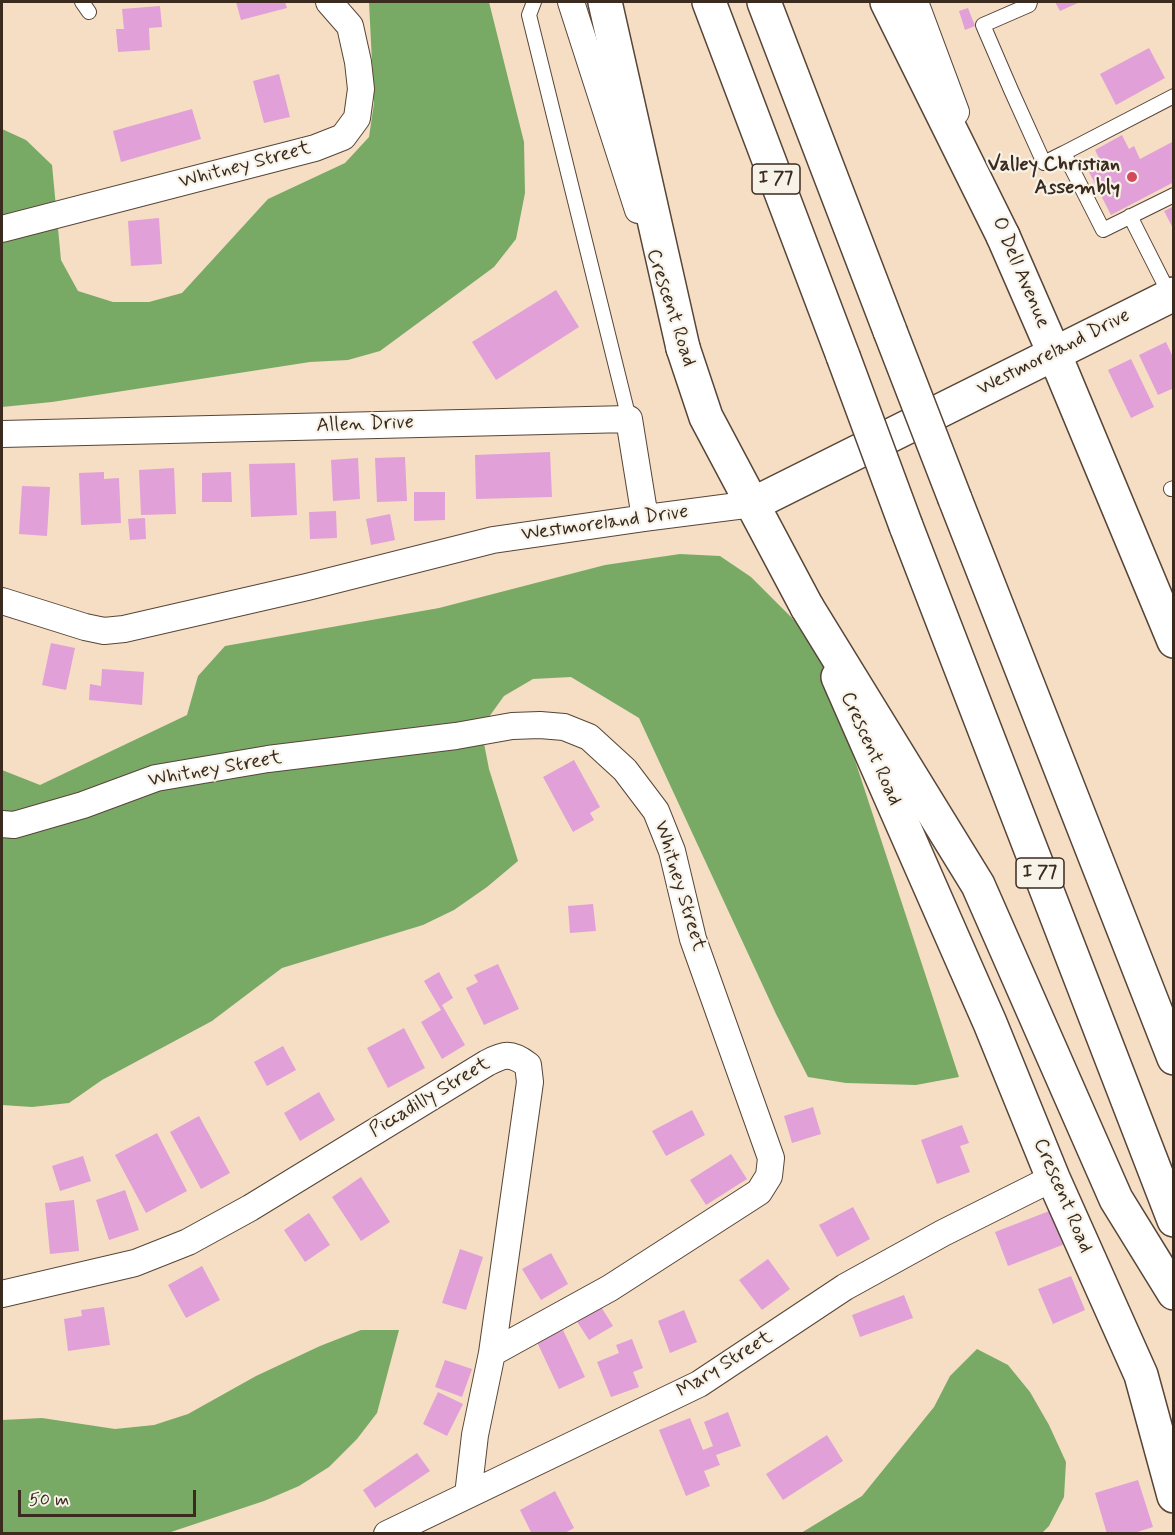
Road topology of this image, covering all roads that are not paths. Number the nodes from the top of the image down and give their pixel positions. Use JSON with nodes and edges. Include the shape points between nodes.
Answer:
{"nodes":[{"id":1,"x":330,"y":2,"type":"edge"},
{"id":2,"x":534,"y":2,"type":"edge"},
{"id":3,"x":571,"y":2,"type":"edge"},
{"id":4,"x":605,"y":2,"type":"edge"},
{"id":5,"x":709,"y":2,"type":"edge"},
{"id":6,"x":764,"y":2,"type":"edge"},
{"id":7,"x":887,"y":2,"type":"edge"},
{"id":8,"x":915,"y":2,"type":"edge"},
{"id":9,"x":1030,"y":2,"type":"edge"},
{"id":10,"x":1173,"y":96,"type":"edge"},
{"id":11,"x":1064,"y":153,"type":"junction"},
{"id":12,"x":1173,"y":195,"type":"edge"},
{"id":13,"x":1130,"y":216,"type":"junction"},
{"id":14,"x":2,"y":229,"type":"edge"},
{"id":15,"x":1003,"y":236,"type":"junction"},
{"id":16,"x":1172,"y":295,"type":"edge"},
{"id":17,"x":683,"y":348,"type":"junction"},
{"id":18,"x":1054,"y":353,"type":"junction"},
{"id":19,"x":629,"y":419,"type":"junction"},
{"id":20,"x":2,"y":434,"type":"edge"},
{"id":21,"x":753,"y":504,"type":"junction"},
{"id":22,"x":645,"y":518,"type":"junction"},
{"id":23,"x":2,"y":601,"type":"edge"},
{"id":24,"x":807,"y":607,"type":"junction"},
{"id":25,"x":1173,"y":642,"type":"edge"},
{"id":26,"x":2,"y":824,"type":"edge"},
{"id":27,"x":1173,"y":1058,"type":"edge"},
{"id":28,"x":1053,"y":1178,"type":"junction"},
{"id":29,"x":1173,"y":1220,"type":"edge"},
{"id":30,"x":1173,"y":1293,"type":"edge"},
{"id":31,"x":2,"y":1294,"type":"edge"},
{"id":32,"x":492,"y":1353,"type":"junction"},
{"id":33,"x":468,"y":1495,"type":"junction"},
{"id":34,"x":1173,"y":1496,"type":"edge"},
{"id":35,"x":387,"y":1533,"type":"edge"}],
"edges":[{"from":1,"to":14,"type":"street","name":"Whitney Street","via":[[350,26],[361,89],[357,118],[343,137],[315,148]]},
{"from":2,"to":19,"type":"lane","via":[[529,15]]},
{"from":3,"to":17,"type":"street","name":"Crescent Road"},
{"from":4,"to":17,"type":"main road"},
{"from":5,"to":29,"type":"main road","number":"I 77","bridge":true},
{"from":6,"to":27,"type":"main road","number":"I 77","bridge":true},
{"from":7,"to":15,"type":"main road"},
{"from":8,"to":15,"type":"street","name":"O Dell Avenue"},
{"from":9,"to":11,"type":"lane","via":[[982,25],[1044,162]]},
{"from":10,"to":11,"type":"lane"},
{"from":11,"to":13,"type":"lane","via":[[1103,230]]},
{"from":12,"to":13,"type":"lane"},
{"from":13,"to":16,"type":"lane"},
{"from":15,"to":18,"type":"main road","name":"O Dell Avenue"},
{"from":16,"to":18,"type":"main road","name":"Westmoreland Drive"},
{"from":17,"to":21,"type":"main road","name":"Crescent Road","via":[[706,417]]},
{"from":18,"to":21,"type":"main road","name":"Westmoreland Drive"},
{"from":18,"to":25,"type":"main road","name":"O Dell Avenue"},
{"from":19,"to":20,"type":"street","name":"Allen Drive"},
{"from":19,"to":22,"type":"street"},
{"from":21,"to":22,"type":"street","name":"Westmoreland Drive"},
{"from":21,"to":24,"type":"main road","name":"Crescent Road"},
{"from":22,"to":23,"type":"street","name":"Westmoreland Drive","via":[[493,540],[124,629],[104,631],[85,627]]},
{"from":24,"to":28,"type":"main road","name":"Crescent Road","via":[[990,1023]]},
{"from":24,"to":30,"type":"main road","via":[[978,885],[1116,1199]]},
{"from":26,"to":32,"type":"street","name":"Whitney Street","via":[[14,825],[83,805],[156,778],[512,726],[564,727],[589,737],[625,770],[656,811],[672,851],[693,939],[771,1158],[769,1176],[759,1192],[610,1288]]},
{"from":28,"to":33,"type":"street","name":"Mary Street","via":[[844,1287],[699,1384]]},
{"from":28,"to":34,"type":"main road","name":"Crescent Road","via":[[1141,1375]]},
{"from":31,"to":32,"type":"street","name":"Piccadilly Street","via":[[135,1263],[188,1242],[503,1054],[518,1057],[528,1065],[530,1082]]},
{"from":32,"to":33,"type":"street","name":"Piccadilly Street","via":[[475,1435]]},
{"from":33,"to":35,"type":"street","name":"Mary Street"}]}
